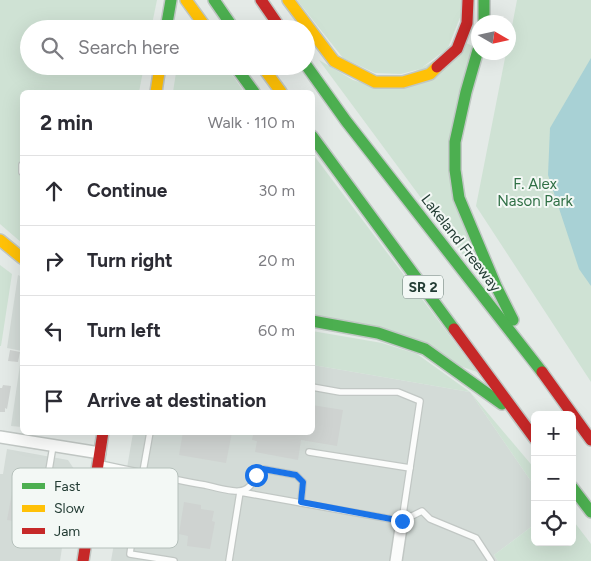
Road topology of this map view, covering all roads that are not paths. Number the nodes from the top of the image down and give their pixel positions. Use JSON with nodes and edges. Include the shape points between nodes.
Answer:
{"nodes":[{"id":1,"x":171,"y":0,"type":"edge"},
{"id":2,"x":186,"y":0,"type":"edge"},
{"id":3,"x":214,"y":0,"type":"edge"},
{"id":4,"x":260,"y":0,"type":"edge"},
{"id":5,"x":288,"y":0,"type":"edge"},
{"id":6,"x":468,"y":0,"type":"edge"},
{"id":7,"x":484,"y":0,"type":"edge"},
{"id":8,"x":485,"y":15,"type":"edge"},
{"id":9,"x":168,"y":20,"type":"edge"},
{"id":10,"x":200,"y":20,"type":"edge"},
{"id":11,"x":228,"y":20,"type":"edge"},
{"id":12,"x":274,"y":20,"type":"edge"},
{"id":13,"x":303,"y":20,"type":"edge"},
{"id":14,"x":315,"y":36,"type":"edge"},
{"id":15,"x":475,"y":60,"type":"edge"},
{"id":16,"x":159,"y":75,"type":"edge"},
{"id":17,"x":242,"y":75,"type":"edge"},
{"id":18,"x":269,"y":75,"type":"edge"},
{"id":19,"x":313,"y":75,"type":"edge"},
{"id":20,"x":156,"y":90,"type":"edge"},
{"id":21,"x":253,"y":90,"type":"edge"},
{"id":22,"x":280,"y":90,"type":"edge"},
{"id":23,"x":315,"y":140,"type":"edge"},
{"id":24,"x":0,"y":240,"type":"edge"},
{"id":25,"x":20,"y":257,"type":"edge"},
{"id":26,"x":315,"y":322,"type":"edge"},
{"id":27,"x":535,"y":362,"type":"junction"},
{"id":28,"x":315,"y":388,"type":"edge"},
{"id":29,"x":516,"y":414,"type":"junction"},
{"id":30,"x":531,"y":433,"type":"edge"},
{"id":31,"x":103,"y":435,"type":"edge"},
{"id":32,"x":149,"y":435,"type":"edge"},
{"id":33,"x":0,"y":437,"type":"edge"},
{"id":34,"x":591,"y":440,"type":"edge"},
{"id":35,"x":53,"y":446,"type":"junction"},
{"id":36,"x":308,"y":452,"type":"dead end"},
{"id":37,"x":99,"y":458,"type":"junction"},
{"id":38,"x":49,"y":468,"type":"edge"},
{"id":39,"x":97,"y":468,"type":"edge"},
{"id":40,"x":130,"y":468,"type":"edge"},
{"id":41,"x":144,"y":468,"type":"edge"},
{"id":42,"x":410,"y":468,"type":"junction"},
{"id":43,"x":178,"y":480,"type":"edge"},
{"id":44,"x":240,"y":492,"type":"junction"},
{"id":45,"x":576,"y":492,"type":"edge"},
{"id":46,"x":301,"y":502,"type":"junction"},
{"id":47,"x":591,"y":512,"type":"edge"},
{"id":48,"x":402,"y":521,"type":"junction"},
{"id":49,"x":84,"y":548,"type":"edge"},
{"id":50,"x":131,"y":548,"type":"edge"},
{"id":51,"x":82,"y":561,"type":"edge"},
{"id":52,"x":174,"y":561,"type":"edge"},
{"id":53,"x":229,"y":561,"type":"edge"},
{"id":54,"x":396,"y":561,"type":"edge"},
{"id":55,"x":491,"y":561,"type":"edge"}],
"edges":[{"from":1,"to":9,"type":"main road"},
{"from":2,"to":10,"type":"main road"},
{"from":3,"to":11,"type":"main road"},
{"from":4,"to":12,"type":"main road"},
{"from":5,"to":13,"type":"main road"},
{"from":6,"to":14,"type":"main road","via":[[467,23],[457,49],[430,74],[403,82],[375,82],[334,61]]},
{"from":7,"to":8,"type":"main road"},
{"from":15,"to":27,"type":"main road","via":[[455,142],[459,198],[496,286]]},
{"from":16,"to":20,"type":"main road"},
{"from":17,"to":21,"type":"main road"},
{"from":18,"to":22,"type":"main road"},
{"from":19,"to":27,"type":"main road","name":"Lakeland Freeway","number":"SR 2"},
{"from":23,"to":29,"type":"main road","number":"SR 2"},
{"from":24,"to":25,"type":"main road"},
{"from":26,"to":29,"type":"main road","via":[[378,333],[425,349]]},
{"from":27,"to":34,"type":"main road","name":"Lakeland Freeway","number":"SR 2"},
{"from":28,"to":42,"type":"lane","via":[[340,392],[398,392],[420,401]]},
{"from":29,"to":30,"type":"main road","number":"SR 2"},
{"from":31,"to":37,"type":"main road"},
{"from":32,"to":41,"type":"lane"},
{"from":33,"to":35,"type":"street"},
{"from":35,"to":37,"type":"street"},
{"from":35,"to":38,"type":"lane"},
{"from":36,"to":42,"type":"lane"},
{"from":37,"to":39,"type":"main road"},
{"from":37,"to":40,"type":"lane"},
{"from":42,"to":48,"type":"lane"},
{"from":43,"to":44,"type":"lane"},
{"from":44,"to":46,"type":"lane"},
{"from":44,"to":46,"type":"lane","via":[[252,485],[263,469],[291,473],[303,482]]},
{"from":44,"to":53,"type":"lane"},
{"from":45,"to":47,"type":"main road"},
{"from":46,"to":48,"type":"lane"},
{"from":48,"to":54,"type":"street"},
{"from":48,"to":55,"type":"lane","via":[[422,511],[430,519],[476,538]]},
{"from":49,"to":51,"type":"main road"},
{"from":50,"to":52,"type":"lane","via":[[130,554]]}]}
